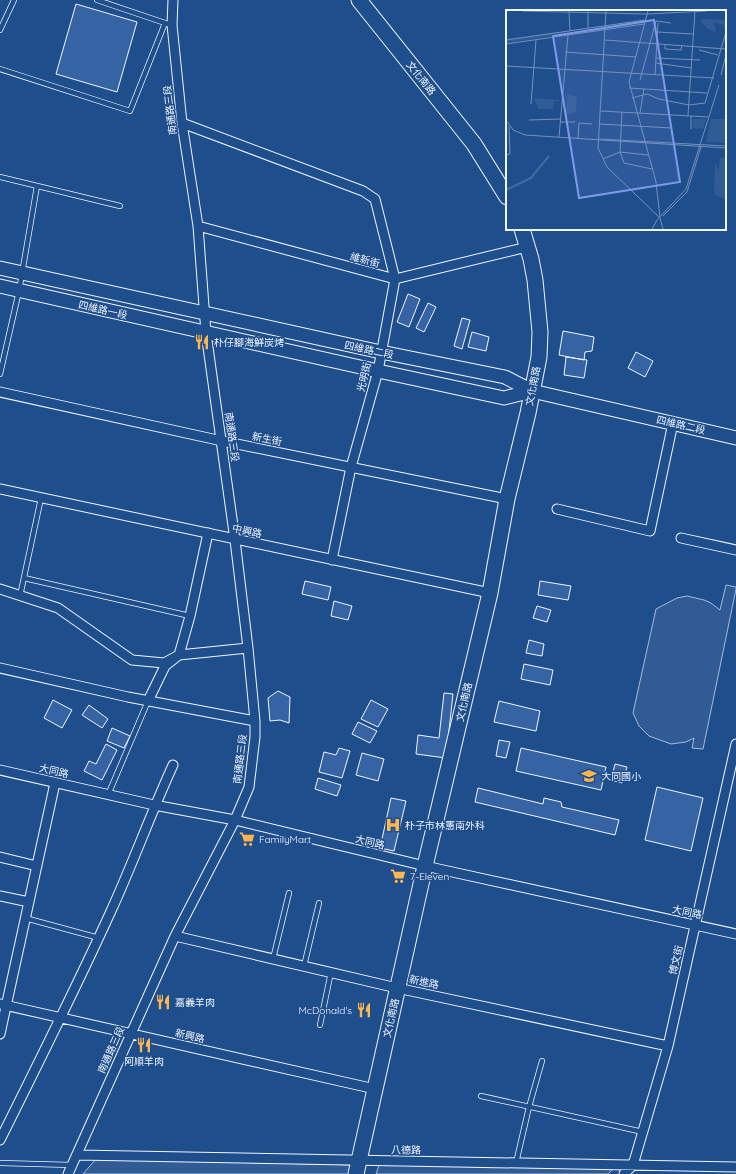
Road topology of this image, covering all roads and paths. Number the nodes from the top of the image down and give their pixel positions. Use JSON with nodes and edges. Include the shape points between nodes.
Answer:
{"nodes":[{"id":1,"x":14,"y":0,"type":"edge"},
{"id":2,"x":98,"y":0,"type":"edge"},
{"id":3,"x":172,"y":0,"type":"edge"},
{"id":4,"x":359,"y":0,"type":"edge"},
{"id":5,"x":169,"y":24,"type":"junction"},
{"id":6,"x":0,"y":30,"type":"edge"},
{"id":7,"x":0,"y":69,"type":"edge"},
{"id":8,"x":182,"y":123,"type":"junction"},
{"id":9,"x":0,"y":177,"type":"edge"},
{"id":10,"x":37,"y":186,"type":"junction"},
{"id":11,"x":506,"y":195,"type":"edge"},
{"id":12,"x":120,"y":206,"type":"dead end"},
{"id":13,"x":198,"y":226,"type":"junction"},
{"id":14,"x":522,"y":230,"type":"edge"},
{"id":15,"x":527,"y":247,"type":"junction"},
{"id":16,"x":0,"y":268,"type":"edge"},
{"id":17,"x":22,"y":273,"type":"junction"},
{"id":18,"x":394,"y":280,"type":"junction"},
{"id":19,"x":0,"y":286,"type":"edge"},
{"id":20,"x":19,"y":291,"type":"junction"},
{"id":21,"x":205,"y":313,"type":"junction"},
{"id":22,"x":206,"y":333,"type":"junction"},
{"id":23,"x":381,"y":352,"type":"junction"},
{"id":24,"x":378,"y":371,"type":"junction"},
{"id":25,"x":0,"y":374,"type":"edge"},
{"id":26,"x":532,"y":391,"type":"junction"},
{"id":27,"x":0,"y":392,"type":"edge"},
{"id":28,"x":673,"y":423,"type":"junction"},
{"id":29,"x":736,"y":438,"type":"edge"},
{"id":30,"x":222,"y":441,"type":"junction"},
{"id":31,"x":351,"y":467,"type":"junction"},
{"id":32,"x":0,"y":489,"type":"edge"},
{"id":33,"x":41,"y":498,"type":"junction"},
{"id":34,"x":507,"y":499,"type":"junction"},
{"id":35,"x":557,"y":509,"type":"dead end"},
{"id":36,"x":208,"y":534,"type":"junction"},
{"id":37,"x":681,"y":538,"type":"dead end"},
{"id":38,"x":235,"y":540,"type":"junction"},
{"id":39,"x":736,"y":550,"type":"edge"},
{"id":40,"x":332,"y":560,"type":"junction"},
{"id":41,"x":24,"y":578,"type":"junction"},
{"id":42,"x":0,"y":589,"type":"edge"},
{"id":43,"x":490,"y":593,"type":"junction"},
{"id":44,"x":20,"y":596,"type":"junction"},
{"id":45,"x":190,"y":616,"type":"junction"},
{"id":46,"x":248,"y":648,"type":"junction"},
{"id":47,"x":179,"y":655,"type":"junction"},
{"id":48,"x":0,"y":668,"type":"edge"},
{"id":49,"x":148,"y":701,"type":"junction"},
{"id":50,"x":255,"y":721,"type":"junction"},
{"id":51,"x":736,"y":744,"type":"edge"},
{"id":52,"x":173,"y":765,"type":"dead end"},
{"id":53,"x":0,"y":770,"type":"edge"},
{"id":54,"x":55,"y":783,"type":"junction"},
{"id":55,"x":108,"y":795,"type":"junction"},
{"id":56,"x":154,"y":805,"type":"junction"},
{"id":57,"x":234,"y":820,"type":"junction"},
{"id":58,"x":0,"y":857,"type":"edge"},
{"id":59,"x":37,"y":866,"type":"junction"},
{"id":60,"x":425,"y":866,"type":"junction"},
{"id":61,"x":289,"y":893,"type":"dead end"},
{"id":62,"x":0,"y":896,"type":"edge"},
{"id":63,"x":29,"y":902,"type":"junction"},
{"id":64,"x":319,"y":903,"type":"dead end"},
{"id":65,"x":25,"y":918,"type":"junction"},
{"id":66,"x":695,"y":925,"type":"junction"},
{"id":67,"x":736,"y":934,"type":"edge"},
{"id":68,"x":175,"y":936,"type":"junction"},
{"id":69,"x":99,"y":938,"type":"junction"},
{"id":70,"x":273,"y":959,"type":"junction"},
{"id":71,"x":304,"y":966,"type":"junction"},
{"id":72,"x":331,"y":972,"type":"junction"},
{"id":73,"x":397,"y":988,"type":"junction"},
{"id":74,"x":3,"y":1005,"type":"edge"},
{"id":75,"x":62,"y":1018,"type":"junction"},
{"id":76,"x":320,"y":1025,"type":"dead end"},
{"id":77,"x":130,"y":1033,"type":"junction"},
{"id":78,"x":0,"y":1034,"type":"edge"},
{"id":79,"x":668,"y":1046,"type":"junction"},
{"id":80,"x":542,"y":1061,"type":"dead end"},
{"id":81,"x":375,"y":1089,"type":"junction"},
{"id":82,"x":481,"y":1096,"type":"dead end"},
{"id":83,"x":529,"y":1107,"type":"junction"},
{"id":84,"x":643,"y":1132,"type":"junction"},
{"id":85,"x":0,"y":1140,"type":"edge"},
{"id":86,"x":76,"y":1155,"type":"junction"},
{"id":87,"x":0,"y":1163,"type":"edge"},
{"id":88,"x":516,"y":1163,"type":"junction"},
{"id":89,"x":72,"y":1165,"type":"junction"},
{"id":90,"x":633,"y":1165,"type":"junction"},
{"id":91,"x":736,"y":1166,"type":"edge"},
{"id":92,"x":357,"y":1167,"type":"edge"},
{"id":93,"x":68,"y":1174,"type":"edge"},
{"id":94,"x":624,"y":1174,"type":"edge"}],
"edges":[{"from":1,"to":6,"type":"lane"},
{"from":2,"to":5,"type":"lane"},
{"from":3,"to":5,"type":"street","name":"南通路三段"},
{"from":4,"to":11,"type":"main road","name":"文化南路","via":[[474,144]]},
{"from":5,"to":7,"type":"lane","via":[[130,111]]},
{"from":5,"to":8,"type":"street","name":"南通路三段"},
{"from":8,"to":13,"type":"street","name":"南通路三段"},
{"from":8,"to":18,"type":"street","name":"光明街","via":[[363,191],[375,199]]},
{"from":9,"to":10,"type":"lane"},
{"from":10,"to":12,"type":"lane"},
{"from":10,"to":17,"type":"lane"},
{"from":13,"to":18,"type":"street","name":"維新街"},
{"from":13,"to":21,"type":"street","name":"南通路三段"},
{"from":14,"to":15,"type":"main road","name":"文化南路"},
{"from":15,"to":18,"type":"street","name":"維新街"},
{"from":15,"to":26,"type":"main road","name":"文化南路","via":[[535,280],[540,332],[539,357]]},
{"from":16,"to":17,"type":"street","name":"四維路一段"},
{"from":17,"to":20,"type":"lane"},
{"from":17,"to":21,"type":"street","name":"四維路一段"},
{"from":18,"to":23,"type":"street","name":"光明街"},
{"from":19,"to":20,"type":"street","name":"四維路一段"},
{"from":20,"to":22,"type":"street","name":"四維路一段"},
{"from":20,"to":25,"type":"lane"},
{"from":21,"to":22,"type":"street","name":"南通路三段"},
{"from":21,"to":23,"type":"street","name":"四維路二段"},
{"from":22,"to":24,"type":"street","name":"四維路二段"},
{"from":22,"to":30,"type":"street","name":"南通路三段"},
{"from":23,"to":24,"type":"street","name":"光明街"},
{"from":23,"to":26,"type":"street","name":"四維路二段","via":[[505,377]]},
{"from":24,"to":26,"type":"street","name":"四維路二段","via":[[504,398]]},
{"from":24,"to":31,"type":"street","name":"光明街"},
{"from":26,"to":28,"type":"street","name":"四維路二段"},
{"from":26,"to":34,"type":"main road","name":"文化南路"},
{"from":27,"to":30,"type":"street","name":"新生街"},
{"from":28,"to":29,"type":"street","name":"四維路二段"},
{"from":28,"to":35,"type":"street","via":[[650,531]]},
{"from":30,"to":31,"type":"street","name":"新生街"},
{"from":30,"to":38,"type":"street","name":"南通路三段"},
{"from":31,"to":34,"type":"street","name":"新生街"},
{"from":31,"to":40,"type":"street","name":"光明街"},
{"from":32,"to":33,"type":"street","name":"中興路"},
{"from":33,"to":36,"type":"street","name":"中興路"},
{"from":33,"to":41,"type":"lane"},
{"from":34,"to":43,"type":"main road","name":"文化南路"},
{"from":36,"to":38,"type":"street","name":"中興路"},
{"from":36,"to":45,"type":"street"},
{"from":37,"to":39,"type":"street"},
{"from":38,"to":40,"type":"street","name":"中興路"},
{"from":38,"to":46,"type":"street","name":"南通路三段"},
{"from":40,"to":43,"type":"street","name":"中興路"},
{"from":41,"to":44,"type":"lane"},
{"from":41,"to":45,"type":"lane"},
{"from":42,"to":44,"type":"street"},
{"from":43,"to":60,"type":"main road","name":"文化南路"},
{"from":44,"to":47,"type":"street","via":[[58,608],[132,660],[164,663]]},
{"from":45,"to":47,"type":"street"},
{"from":46,"to":47,"type":"street"},
{"from":46,"to":50,"type":"street","name":"南通路三段"},
{"from":47,"to":49,"type":"street","via":[[165,666]]},
{"from":48,"to":49,"type":"street"},
{"from":49,"to":50,"type":"street"},
{"from":49,"to":55,"type":"lane"},
{"from":50,"to":57,"type":"street","name":"南通路三段","via":[[249,787]]},
{"from":51,"to":66,"type":"street","name":"博文街"},
{"from":52,"to":56,"type":"street"},
{"from":53,"to":54,"type":"street","name":"大同路"},
{"from":54,"to":55,"type":"street","name":"大同路"},
{"from":54,"to":59,"type":"street"},
{"from":55,"to":56,"type":"street","name":"大同路"},
{"from":56,"to":57,"type":"street","name":"大同路"},
{"from":56,"to":69,"type":"street"},
{"from":57,"to":60,"type":"street","name":"大同路"},
{"from":57,"to":68,"type":"street","name":"南通路三段"},
{"from":58,"to":59,"type":"street"},
{"from":59,"to":63,"type":"street"},
{"from":60,"to":66,"type":"street","name":"大同路"},
{"from":60,"to":73,"type":"main road","name":"文化南路"},
{"from":61,"to":70,"type":"lane"},
{"from":62,"to":63,"type":"street"},
{"from":63,"to":65,"type":"street"},
{"from":64,"to":71,"type":"lane"},
{"from":65,"to":69,"type":"lane"},
{"from":65,"to":74,"type":"street"},
{"from":66,"to":67,"type":"street","name":"大同路"},
{"from":66,"to":79,"type":"street","name":"博文街"},
{"from":68,"to":70,"type":"street","name":"新進路"},
{"from":68,"to":77,"type":"street","name":"南通路三段"},
{"from":69,"to":75,"type":"street"},
{"from":70,"to":71,"type":"street","name":"新進路"},
{"from":71,"to":72,"type":"street","name":"新進路"},
{"from":72,"to":73,"type":"street","name":"新進路"},
{"from":72,"to":76,"type":"lane"},
{"from":73,"to":79,"type":"street","name":"新進路"},
{"from":73,"to":81,"type":"main road","name":"文化南路"},
{"from":74,"to":75,"type":"street","name":"新興路"},
{"from":74,"to":78,"type":"street"},
{"from":75,"to":77,"type":"street","name":"新興路"},
{"from":75,"to":85,"type":"street"},
{"from":77,"to":81,"type":"street","name":"新興路"},
{"from":77,"to":86,"type":"street","name":"南通路三段"},
{"from":79,"to":84,"type":"street","name":"博文街"},
{"from":80,"to":83,"type":"lane"},
{"from":81,"to":92,"type":"main road","name":"文化南路"},
{"from":82,"to":83,"type":"lane"},
{"from":83,"to":84,"type":"lane"},
{"from":83,"to":88,"type":"lane"},
{"from":84,"to":90,"type":"street","name":"博文街"},
{"from":86,"to":89,"type":"street","name":"南通路三段"},
{"from":86,"to":92,"type":"street","name":"八德路"},
{"from":87,"to":89,"type":"lane"},
{"from":88,"to":90,"type":"street","name":"八德路"},
{"from":88,"to":92,"type":"street","name":"八德路"},
{"from":89,"to":93,"type":"street","name":"南通路三段"},
{"from":90,"to":91,"type":"street","name":"八德路"},
{"from":90,"to":94,"type":"street","name":"博文街"}]}
